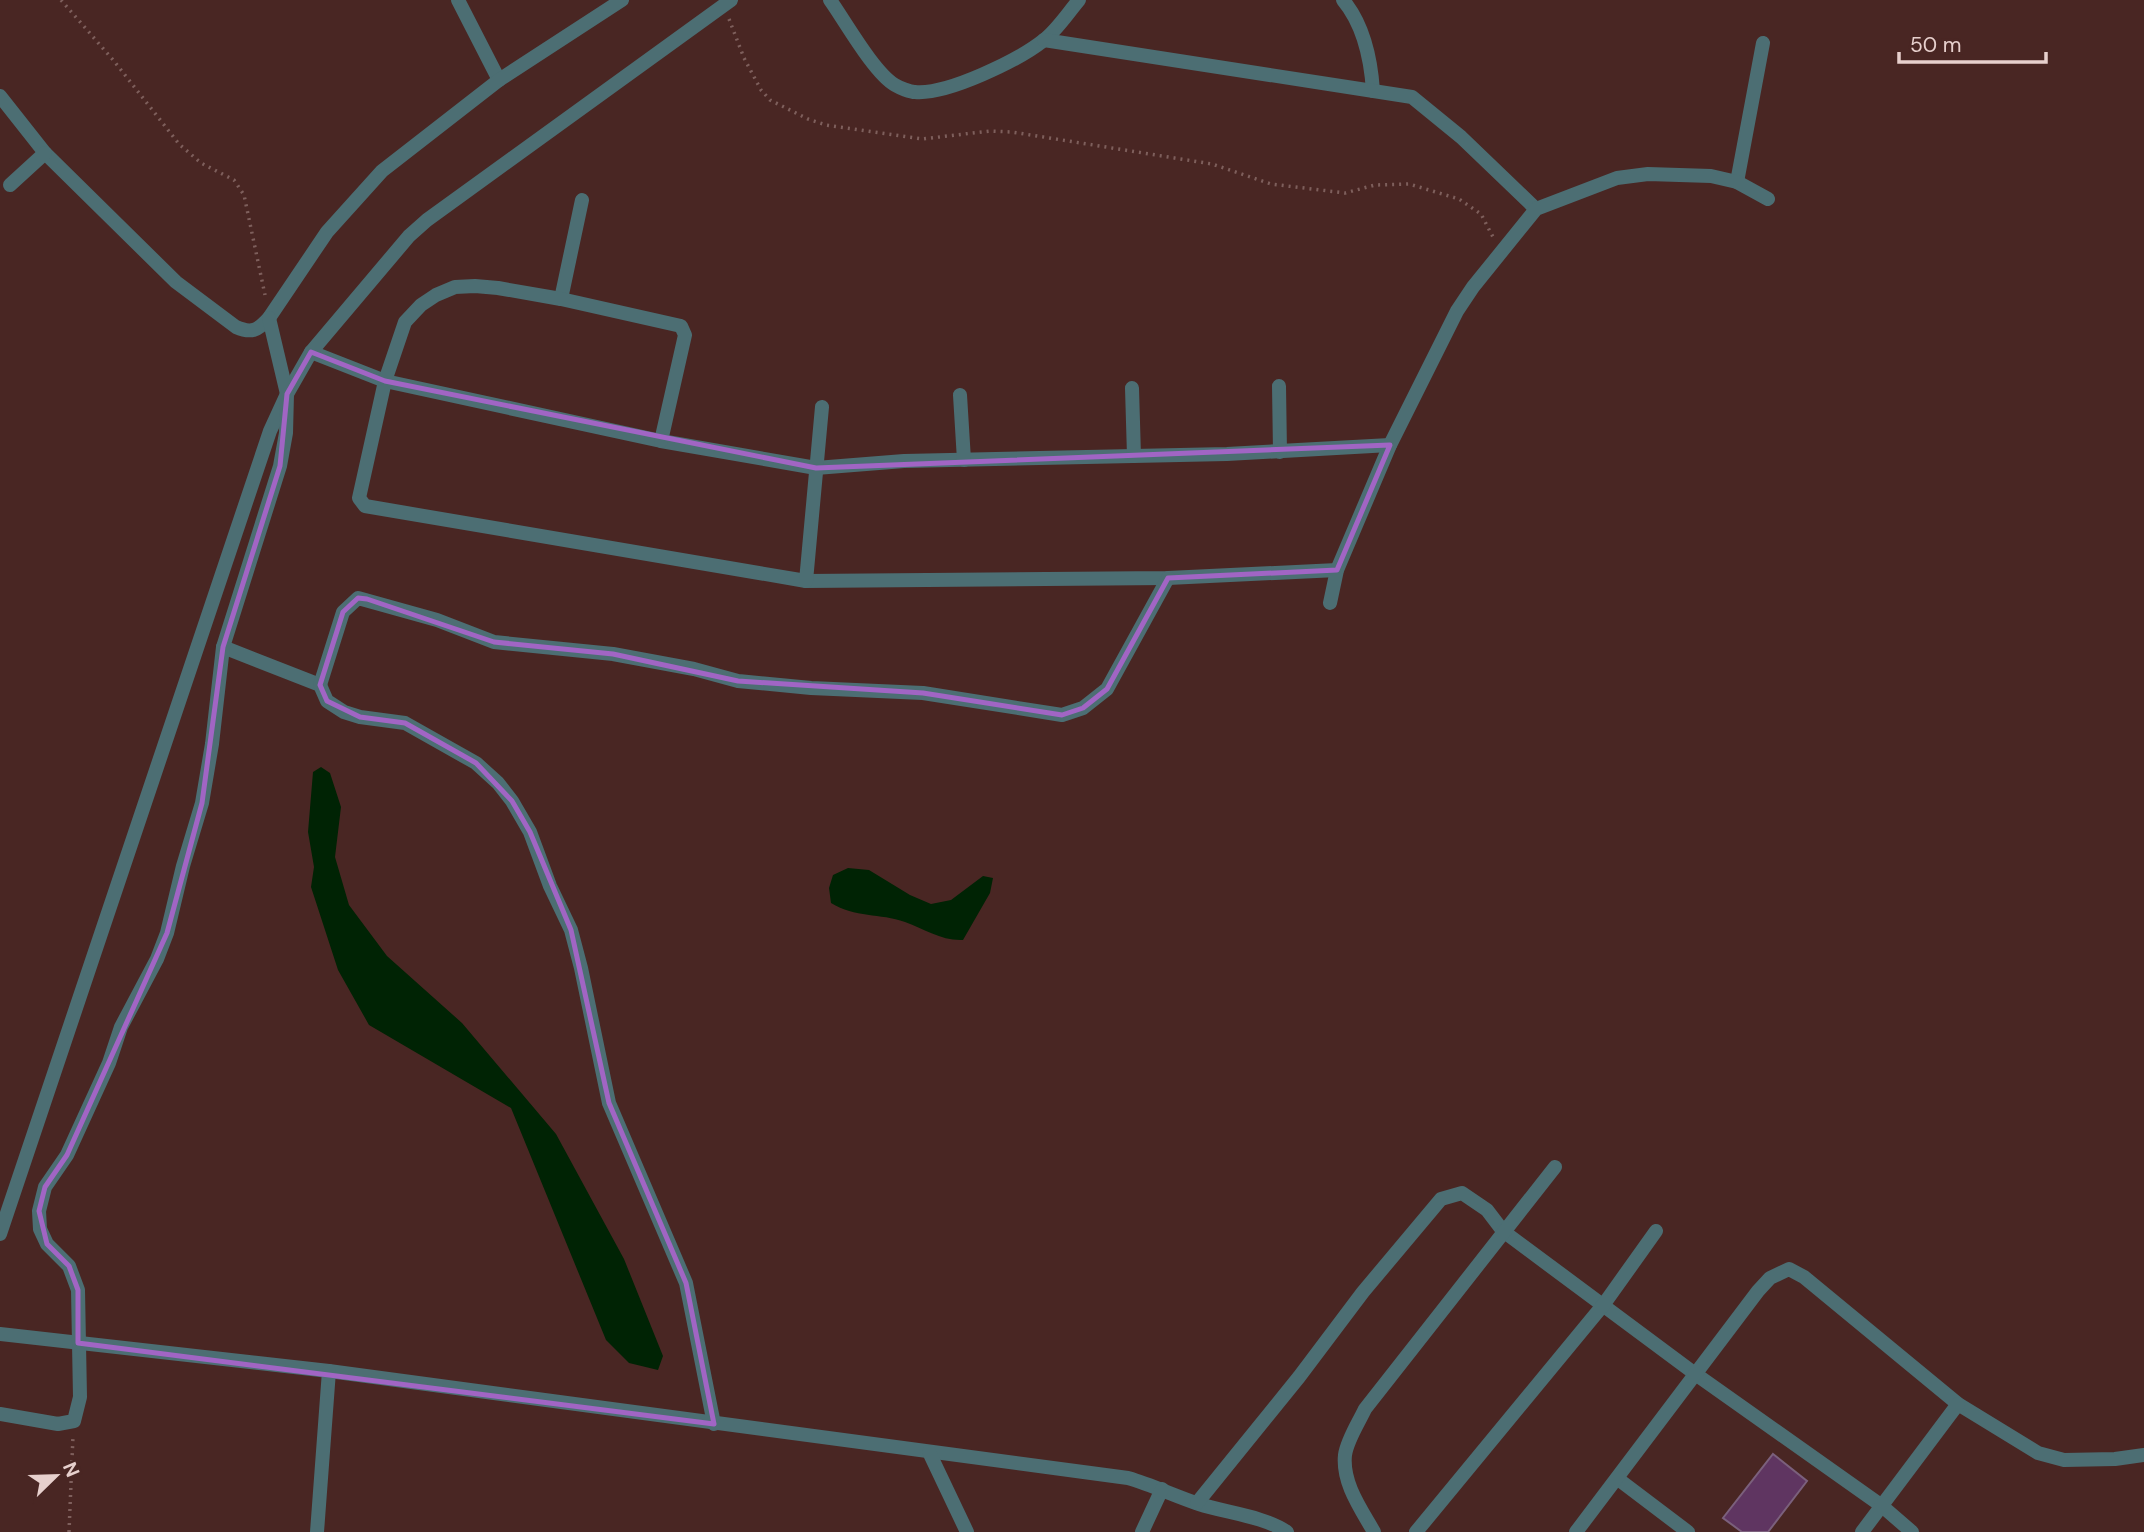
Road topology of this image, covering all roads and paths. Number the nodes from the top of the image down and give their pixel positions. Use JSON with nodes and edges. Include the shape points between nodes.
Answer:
{"nodes":[{"id":1,"x":61,"y":0,"type":"edge"},
{"id":2,"x":458,"y":0,"type":"edge"},
{"id":3,"x":622,"y":0,"type":"edge"},
{"id":4,"x":830,"y":0,"type":"edge"},
{"id":5,"x":1079,"y":0,"type":"edge"},
{"id":6,"x":1343,"y":0,"type":"edge"},
{"id":7,"x":728,"y":3,"type":"edge"},
{"id":8,"x":1044,"y":40,"type":"junction"},
{"id":9,"x":1763,"y":43,"type":"dead end"},
{"id":10,"x":499,"y":80,"type":"junction"},
{"id":11,"x":1373,"y":91,"type":"junction"},
{"id":12,"x":0,"y":96,"type":"edge"},
{"id":13,"x":46,"y":153,"type":"junction"},
{"id":14,"x":1737,"y":182,"type":"junction"},
{"id":15,"x":10,"y":185,"type":"dead end"},
{"id":16,"x":1768,"y":199,"type":"dead end"},
{"id":17,"x":582,"y":200,"type":"dead end"},
{"id":18,"x":1536,"y":209,"type":"junction"},
{"id":19,"x":1500,"y":255,"type":"junction"},
{"id":20,"x":561,"y":299,"type":"junction"},
{"id":21,"x":269,"y":318,"type":"junction"},
{"id":22,"x":310,"y":352,"type":"junction"},
{"id":23,"x":385,"y":381,"type":"junction"},
{"id":24,"x":1279,"y":386,"type":"dead end"},
{"id":25,"x":1132,"y":388,"type":"dead end"},
{"id":26,"x":286,"y":394,"type":"junction"},
{"id":27,"x":960,"y":395,"type":"dead end"},
{"id":28,"x":822,"y":408,"type":"dead end"},
{"id":29,"x":661,"y":441,"type":"junction"},
{"id":30,"x":1390,"y":445,"type":"junction"},
{"id":31,"x":1280,"y":452,"type":"junction"},
{"id":32,"x":1134,"y":456,"type":"junction"},
{"id":33,"x":964,"y":460,"type":"junction"},
{"id":34,"x":816,"y":468,"type":"junction"},
{"id":35,"x":1337,"y":570,"type":"junction"},
{"id":36,"x":1168,"y":578,"type":"junction"},
{"id":37,"x":806,"y":581,"type":"junction"},
{"id":38,"x":1330,"y":603,"type":"dead end"},
{"id":39,"x":223,"y":647,"type":"junction"},
{"id":40,"x":320,"y":685,"type":"junction"},
{"id":41,"x":1555,"y":1167,"type":"dead end"},
{"id":42,"x":1503,"y":1231,"type":"junction"},
{"id":43,"x":1656,"y":1231,"type":"dead end"},
{"id":44,"x":0,"y":1234,"type":"edge"},
{"id":45,"x":1604,"y":1304,"type":"junction"},
{"id":46,"x":0,"y":1334,"type":"edge"},
{"id":47,"x":78,"y":1343,"type":"junction"},
{"id":48,"x":329,"y":1371,"type":"junction"},
{"id":49,"x":1694,"y":1373,"type":"junction"},
{"id":50,"x":1958,"y":1404,"type":"junction"},
{"id":51,"x":0,"y":1414,"type":"edge"},
{"id":52,"x":74,"y":1421,"type":"junction"},
{"id":53,"x":715,"y":1424,"type":"junction"},
{"id":54,"x":929,"y":1452,"type":"junction"},
{"id":55,"x":2144,"y":1455,"type":"edge"},
{"id":56,"x":1618,"y":1479,"type":"junction"},
{"id":57,"x":1162,"y":1489,"type":"junction"},
{"id":58,"x":1197,"y":1503,"type":"junction"},
{"id":59,"x":1882,"y":1506,"type":"junction"},
{"id":60,"x":69,"y":1532,"type":"edge"},
{"id":61,"x":317,"y":1532,"type":"edge"},
{"id":62,"x":967,"y":1532,"type":"edge"},
{"id":63,"x":1142,"y":1532,"type":"edge"},
{"id":64,"x":1287,"y":1532,"type":"edge"},
{"id":65,"x":1374,"y":1532,"type":"edge"},
{"id":66,"x":1416,"y":1532,"type":"edge"},
{"id":67,"x":1576,"y":1532,"type":"edge"},
{"id":68,"x":1688,"y":1532,"type":"edge"},
{"id":69,"x":1862,"y":1532,"type":"edge"},
{"id":70,"x":1912,"y":1532,"type":"edge"}],
"edges":[{"from":1,"to":21,"type":"path","via":[[179,144],[201,163],[234,180],[244,195]]},
{"from":2,"to":10,"type":"street"},
{"from":3,"to":10,"type":"street"},
{"from":4,"to":8,"type":"street","via":[[878,68],[894,85],[914,92],[938,90],[982,74]]},
{"from":5,"to":8,"type":"street"},
{"from":6,"to":11,"type":"street","via":[[1365,44]]},
{"from":7,"to":19,"type":"path","via":[[744,58],[761,90],[779,105],[817,122],[922,139],[1012,132],[1212,164],[1271,184],[1345,193],[1375,185],[1409,184],[1459,199],[1481,214]]},
{"from":7,"to":22,"type":"street","via":[[427,220]]},
{"from":8,"to":11,"type":"street"},
{"from":9,"to":14,"type":"street"},
{"from":10,"to":21,"type":"street","via":[[382,171],[327,232]]},
{"from":11,"to":18,"type":"street","via":[[1412,97]]},
{"from":12,"to":13,"type":"street"},
{"from":13,"to":15,"type":"street"},
{"from":13,"to":21,"type":"street","via":[[176,282],[214,311],[247,332],[257,330]]},
{"from":14,"to":16,"type":"street"},
{"from":14,"to":18,"type":"street","via":[[1711,176],[1617,178]]},
{"from":17,"to":20,"type":"street"},
{"from":18,"to":19,"type":"street"},
{"from":19,"to":30,"type":"street","via":[[1457,311]]},
{"from":20,"to":23,"type":"street","via":[[475,286],[455,287],[436,295],[405,322]]},
{"from":20,"to":29,"type":"street","via":[[676,323],[684,330]]},
{"from":21,"to":26,"type":"street"},
{"from":22,"to":23,"type":"street"},
{"from":22,"to":26,"type":"street"},
{"from":23,"to":29,"type":"street"},
{"from":23,"to":37,"type":"street","via":[[359,498],[365,506]]},
{"from":24,"to":31,"type":"street"},
{"from":25,"to":32,"type":"street"},
{"from":26,"to":39,"type":"street","via":[[280,466]]},
{"from":26,"to":44,"type":"street","via":[[270,430]]},
{"from":27,"to":33,"type":"street"},
{"from":28,"to":34,"type":"street"},
{"from":29,"to":34,"type":"street"},
{"from":30,"to":31,"type":"street"},
{"from":30,"to":35,"type":"street"},
{"from":31,"to":32,"type":"street"},
{"from":32,"to":33,"type":"street"},
{"from":33,"to":34,"type":"street"},
{"from":34,"to":37,"type":"street"},
{"from":35,"to":36,"type":"street"},
{"from":35,"to":38,"type":"street"},
{"from":36,"to":37,"type":"street"},
{"from":36,"to":40,"type":"street","via":[[1107,689],[1083,708],[1062,715],[923,693],[738,681],[613,654],[494,642],[358,598],[343,612]]},
{"from":39,"to":40,"type":"street"},
{"from":39,"to":47,"type":"street","via":[[202,803],[167,933],[121,1027],[67,1156],[45,1186],[39,1211],[47,1244],[69,1266],[78,1290]]},
{"from":40,"to":53,"type":"street","via":[[327,701],[344,712],[405,723],[476,763],[498,783],[530,832],[582,968],[608,1103],[686,1283]]},
{"from":41,"to":42,"type":"street"},
{"from":42,"to":45,"type":"street"},
{"from":42,"to":58,"type":"street","via":[[1487,1210],[1462,1193],[1441,1199]]},
{"from":42,"to":65,"type":"street","via":[[1365,1409],[1345,1453],[1353,1494]]},
{"from":43,"to":45,"type":"street"},
{"from":45,"to":49,"type":"street"},
{"from":45,"to":66,"type":"street"},
{"from":46,"to":47,"type":"street"},
{"from":47,"to":48,"type":"street"},
{"from":47,"to":52,"type":"street","via":[[80,1397]]},
{"from":48,"to":53,"type":"street"},
{"from":48,"to":61,"type":"street"},
{"from":49,"to":50,"type":"street","via":[[1758,1291],[1788,1269],[1804,1277]]},
{"from":49,"to":56,"type":"street"},
{"from":49,"to":59,"type":"street"},
{"from":50,"to":55,"type":"street","via":[[2038,1453],[2064,1460]]},
{"from":50,"to":59,"type":"street"},
{"from":51,"to":52,"type":"street","via":[[58,1424]]},
{"from":52,"to":60,"type":"path"},
{"from":53,"to":54,"type":"street"},
{"from":54,"to":57,"type":"street","via":[[1128,1478]]},
{"from":54,"to":62,"type":"street"},
{"from":56,"to":67,"type":"street"},
{"from":56,"to":68,"type":"street"},
{"from":57,"to":58,"type":"street"},
{"from":57,"to":63,"type":"street"},
{"from":58,"to":64,"type":"street"},
{"from":59,"to":69,"type":"street"},
{"from":59,"to":70,"type":"street"}]}
